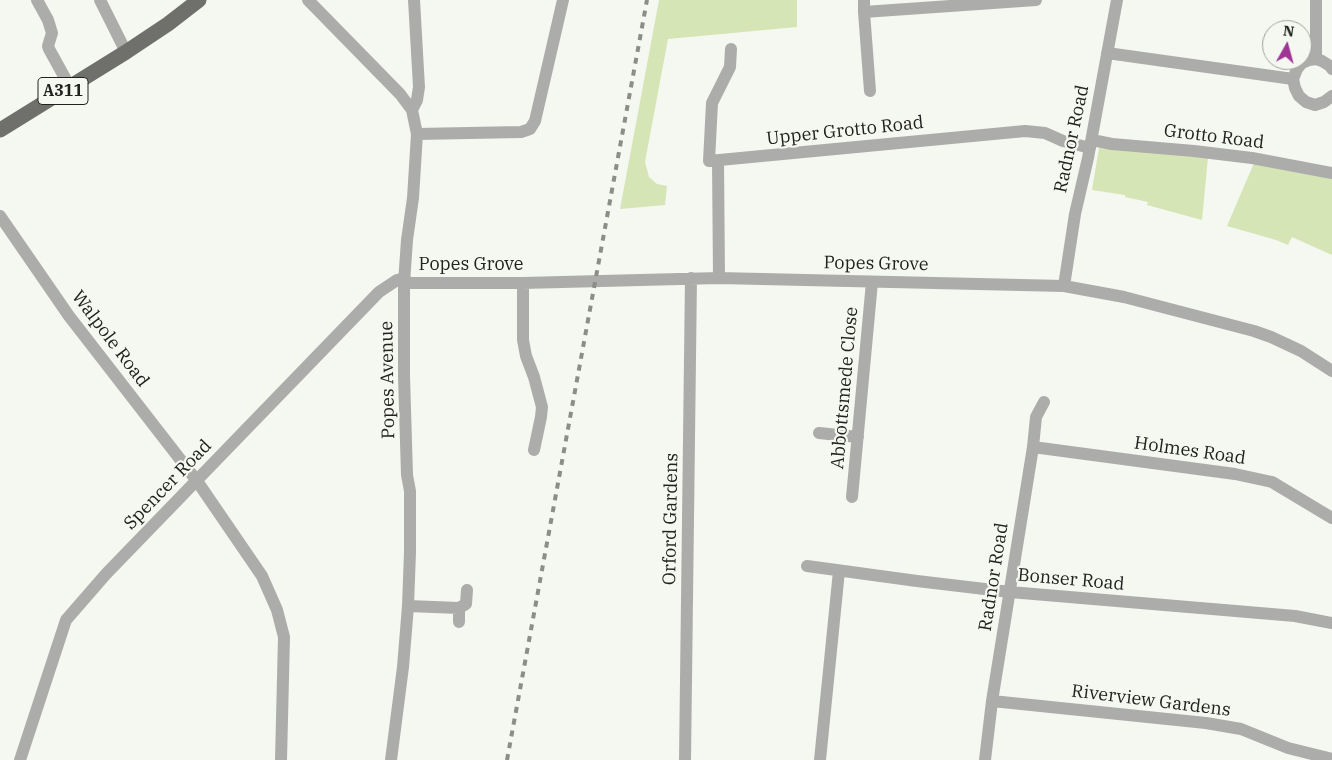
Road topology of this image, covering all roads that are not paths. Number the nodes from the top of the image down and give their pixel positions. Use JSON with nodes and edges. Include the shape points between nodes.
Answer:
{"nodes":[{"id":1,"x":37,"y":0,"type":"edge"},
{"id":2,"x":100,"y":0,"type":"edge"},
{"id":3,"x":199,"y":0,"type":"edge"},
{"id":4,"x":308,"y":0,"type":"edge"},
{"id":5,"x":414,"y":0,"type":"edge"},
{"id":6,"x":563,"y":0,"type":"edge"},
{"id":7,"x":1036,"y":0,"type":"edge"},
{"id":8,"x":1117,"y":0,"type":"edge"},
{"id":9,"x":1316,"y":0,"type":"edge"},
{"id":10,"x":864,"y":6,"type":"edge"},
{"id":11,"x":732,"y":49,"type":"dead end"},
{"id":12,"x":126,"y":52,"type":"junction"},
{"id":13,"x":1108,"y":53,"type":"junction"},
{"id":14,"x":1316,"y":60,"type":"junction"},
{"id":15,"x":1332,"y":69,"type":"edge"},
{"id":16,"x":1294,"y":79,"type":"junction"},
{"id":17,"x":70,"y":87,"type":"junction"},
{"id":18,"x":870,"y":91,"type":"dead end"},
{"id":19,"x":1332,"y":96,"type":"edge"},
{"id":20,"x":412,"y":110,"type":"junction"},
{"id":21,"x":0,"y":130,"type":"edge"},
{"id":22,"x":416,"y":134,"type":"junction"},
{"id":23,"x":1091,"y":144,"type":"junction"},
{"id":24,"x":718,"y":161,"type":"junction"},
{"id":25,"x":1332,"y":173,"type":"edge"},
{"id":26,"x":0,"y":216,"type":"edge"},
{"id":27,"x":691,"y":278,"type":"junction"},
{"id":28,"x":719,"y":278,"type":"junction"},
{"id":29,"x":405,"y":280,"type":"junction"},
{"id":30,"x":872,"y":282,"type":"junction"},
{"id":31,"x":523,"y":283,"type":"junction"},
{"id":32,"x":1064,"y":286,"type":"junction"},
{"id":33,"x":1332,"y":371,"type":"edge"},
{"id":34,"x":1044,"y":402,"type":"dead end"},
{"id":35,"x":819,"y":433,"type":"dead end"},
{"id":36,"x":858,"y":437,"type":"junction"},
{"id":37,"x":1033,"y":447,"type":"junction"},
{"id":38,"x":534,"y":450,"type":"dead end"},
{"id":39,"x":197,"y":481,"type":"junction"},
{"id":40,"x":852,"y":497,"type":"dead end"},
{"id":41,"x":1332,"y":518,"type":"edge"},
{"id":42,"x":807,"y":566,"type":"dead end"},
{"id":43,"x":839,"y":571,"type":"junction"},
{"id":44,"x":467,"y":590,"type":"dead end"},
{"id":45,"x":1010,"y":592,"type":"junction"},
{"id":46,"x":408,"y":606,"type":"junction"},
{"id":47,"x":458,"y":608,"type":"junction"},
{"id":48,"x":459,"y":622,"type":"dead end"},
{"id":49,"x":1332,"y":623,"type":"edge"},
{"id":50,"x":992,"y":701,"type":"junction"},
{"id":51,"x":1332,"y":758,"type":"edge"},
{"id":52,"x":20,"y":760,"type":"edge"},
{"id":53,"x":280,"y":760,"type":"edge"},
{"id":54,"x":391,"y":760,"type":"edge"},
{"id":55,"x":685,"y":760,"type":"edge"},
{"id":56,"x":820,"y":760,"type":"edge"},
{"id":57,"x":986,"y":760,"type":"edge"}],
"edges":[{"from":1,"to":17,"type":"street","via":[[52,33],[49,49]]},
{"from":2,"to":12,"type":"street"},
{"from":3,"to":12,"type":"main road","number":"A311"},
{"from":4,"to":20,"type":"street"},
{"from":5,"to":20,"type":"street","name":"Popes Avenue","via":[[419,87]]},
{"from":6,"to":22,"type":"street","via":[[535,121],[530,129],[521,132]]},
{"from":7,"to":10,"type":"street"},
{"from":8,"to":13,"type":"street","name":"Radnor Road"},
{"from":9,"to":14,"type":"street"},
{"from":10,"to":18,"type":"street"},
{"from":11,"to":24,"type":"street","via":[[730,67],[712,103],[709,161]]},
{"from":12,"to":17,"type":"main road","number":"A311"},
{"from":13,"to":16,"type":"street"},
{"from":13,"to":23,"type":"street","name":"Radnor Road"},
{"from":14,"to":15,"type":"street"},
{"from":14,"to":16,"type":"street","via":[[1302,63]]},
{"from":16,"to":19,"type":"street","via":[[1299,96],[1306,102],[1315,105]]},
{"from":17,"to":21,"type":"main road","number":"A311"},
{"from":20,"to":22,"type":"street","name":"Popes Avenue"},
{"from":22,"to":29,"type":"street","name":"Popes Avenue"},
{"from":23,"to":24,"type":"street","name":"Upper Grotto Road","via":[[1025,131]]},
{"from":23,"to":25,"type":"street","name":"Grotto Road","via":[[1194,151]]},
{"from":23,"to":32,"type":"street","name":"Radnor Road","via":[[1075,214]]},
{"from":24,"to":28,"type":"street"},
{"from":26,"to":39,"type":"street","name":"Walpole Road","via":[[70,316]]},
{"from":27,"to":28,"type":"street","name":"Popes Grove"},
{"from":27,"to":31,"type":"street","name":"Popes Grove"},
{"from":27,"to":55,"type":"street","name":"Orford Gardens"},
{"from":28,"to":30,"type":"street","name":"Popes Grove"},
{"from":29,"to":31,"type":"street","name":"Popes Grove"},
{"from":29,"to":39,"type":"street","name":"Spencer Road","via":[[397,280],[379,292]]},
{"from":29,"to":46,"type":"street","name":"Popes Avenue","via":[[405,396],[410,500]]},
{"from":30,"to":32,"type":"street","name":"Popes Grove"},
{"from":30,"to":36,"type":"street","name":"Abbottsmede Close"},
{"from":31,"to":38,"type":"street","via":[[523,340],[542,407]]},
{"from":32,"to":33,"type":"street","name":"Popes Grove","via":[[1124,297],[1254,330]]},
{"from":34,"to":37,"type":"street","name":"Radnor Road","via":[[1036,417]]},
{"from":35,"to":36,"type":"street"},
{"from":36,"to":40,"type":"street","name":"Abbottsmede Close"},
{"from":37,"to":41,"type":"street","name":"Holmes Road","via":[[1235,474],[1272,482]]},
{"from":37,"to":45,"type":"street","name":"Radnor Road"},
{"from":39,"to":52,"type":"street","name":"Spencer Road","via":[[66,620]]},
{"from":39,"to":53,"type":"street","name":"Walpole Road","via":[[262,576],[277,610],[284,637]]},
{"from":42,"to":43,"type":"street","name":"Bonser Road"},
{"from":43,"to":45,"type":"street","name":"Bonser Road"},
{"from":43,"to":56,"type":"street"},
{"from":44,"to":47,"type":"street","via":[[466,604]]},
{"from":45,"to":49,"type":"street","name":"Bonser Road","via":[[1295,616]]},
{"from":45,"to":50,"type":"street","name":"Radnor Road"},
{"from":46,"to":47,"type":"street"},
{"from":46,"to":54,"type":"street","name":"Popes Avenue"},
{"from":47,"to":48,"type":"street"},
{"from":50,"to":51,"type":"street","name":"Riverview Gardens","via":[[1231,727],[1288,748]]},
{"from":50,"to":57,"type":"street","name":"Radnor Road"}]}
